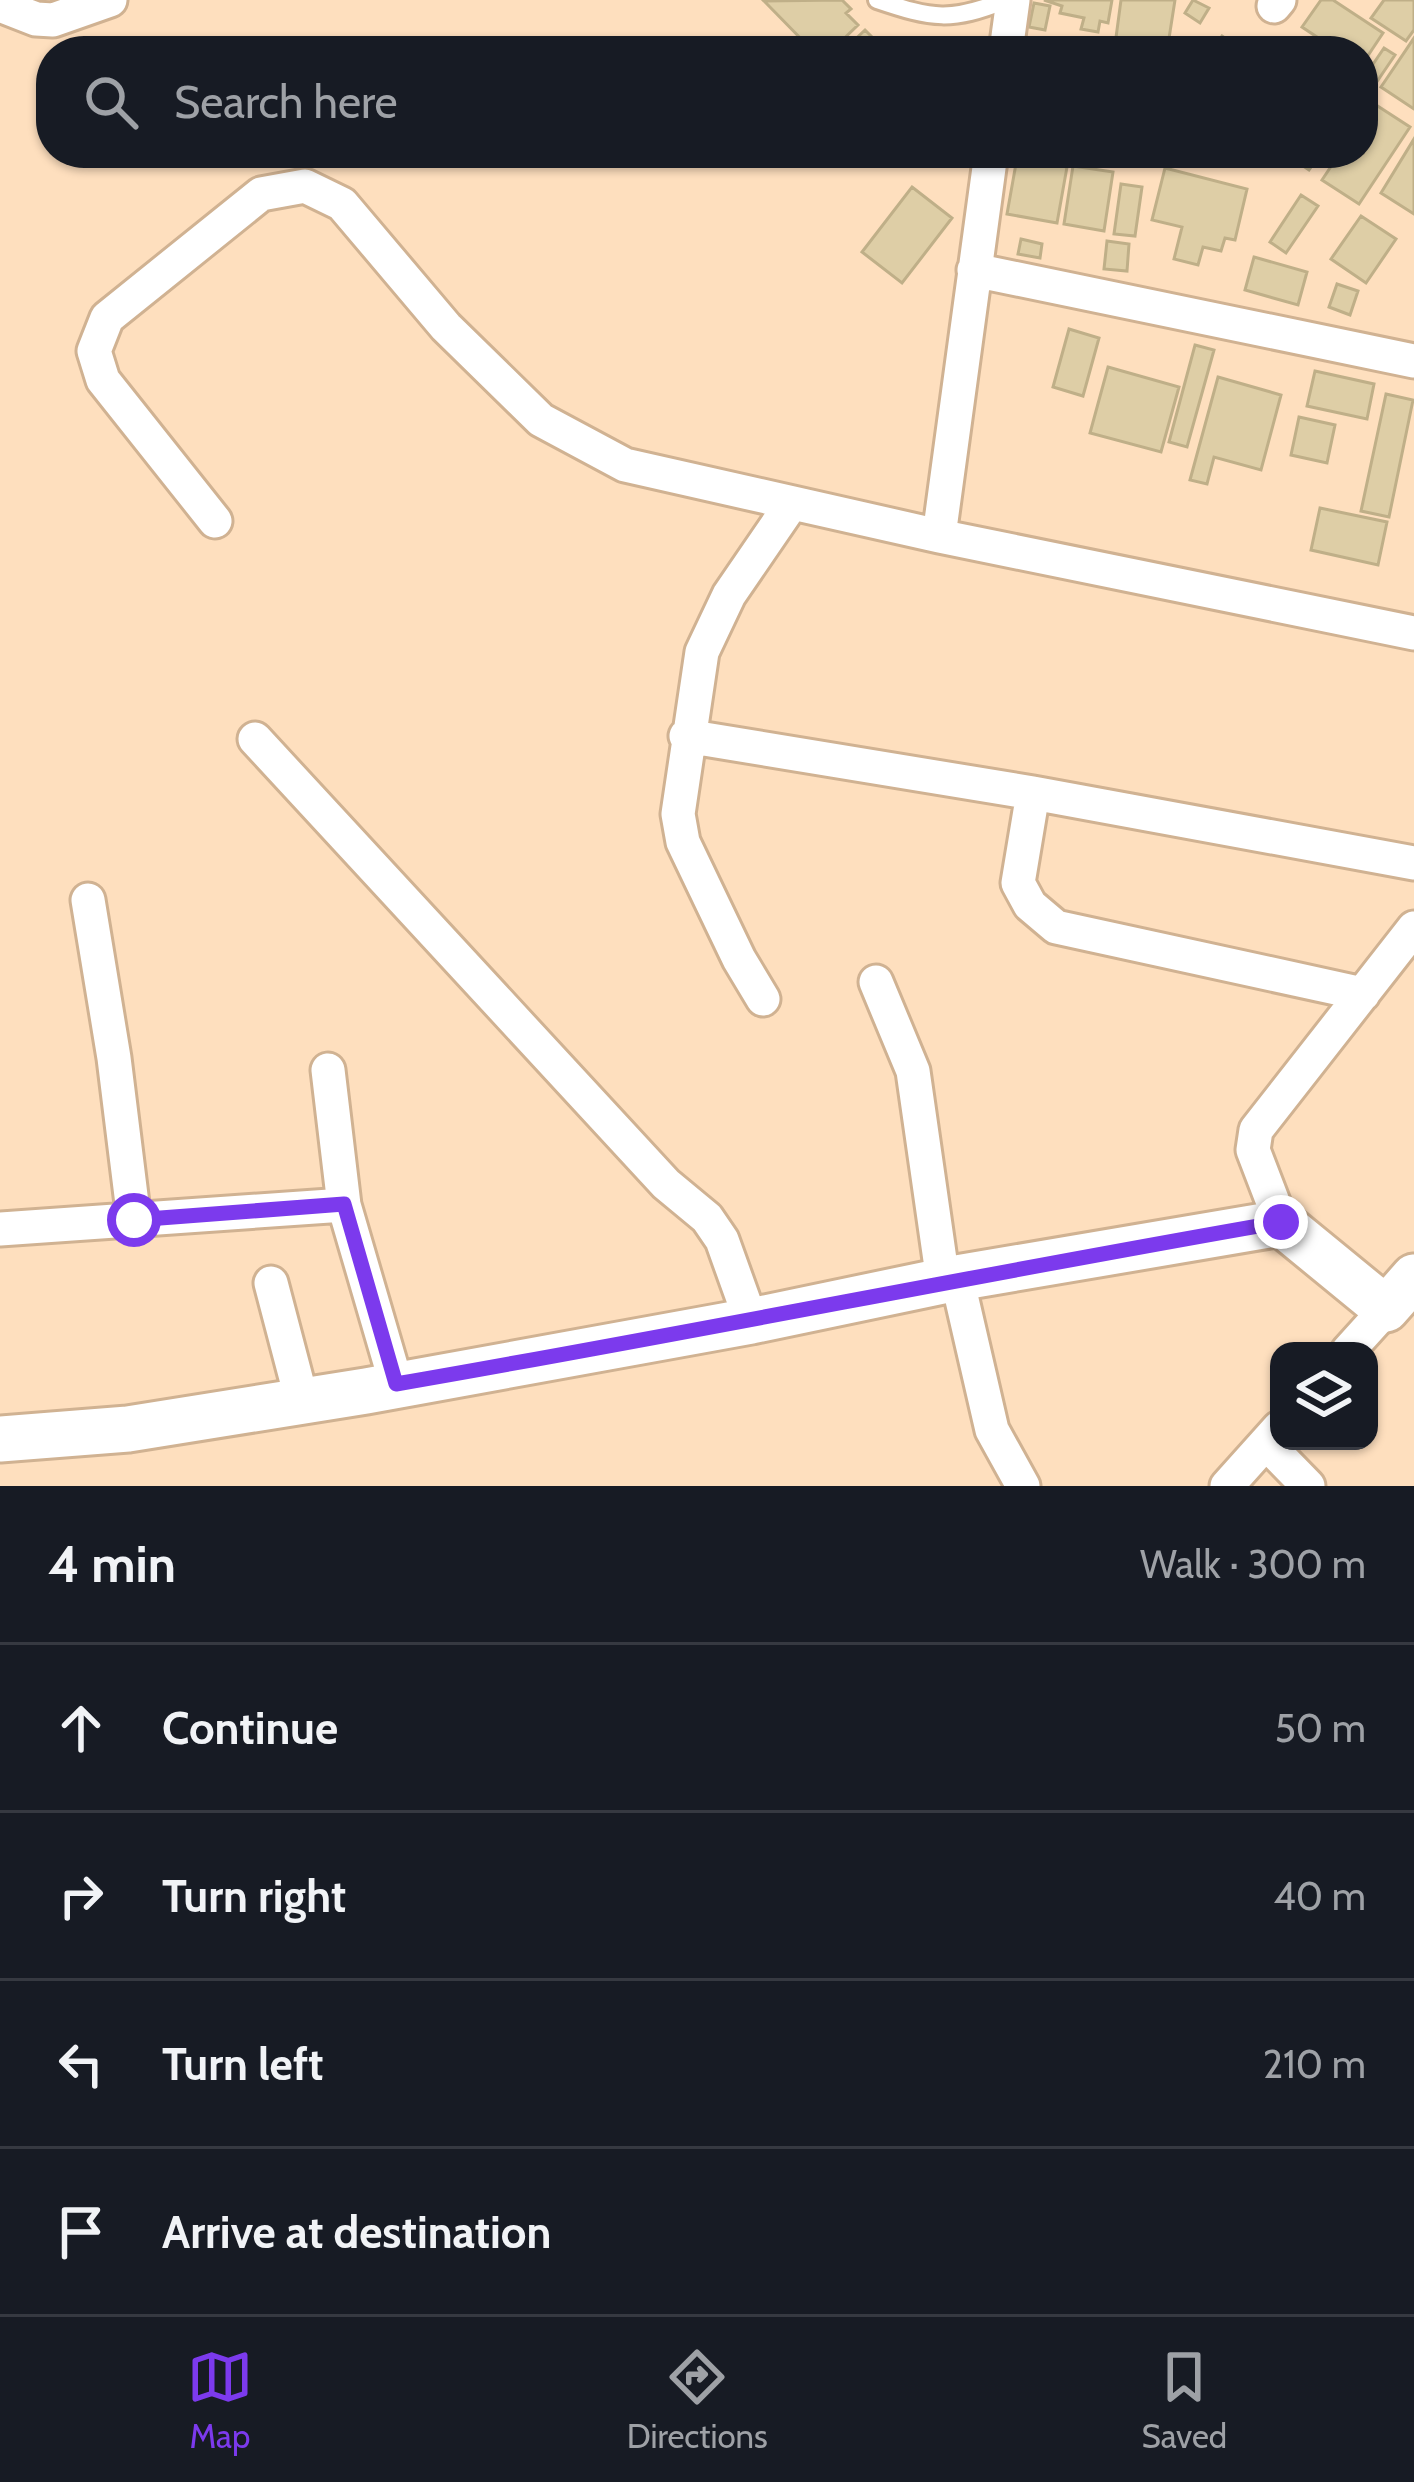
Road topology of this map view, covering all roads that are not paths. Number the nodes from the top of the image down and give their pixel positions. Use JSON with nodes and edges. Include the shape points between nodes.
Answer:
{"nodes":[{"id":1,"x":110,"y":0,"type":"edge"},
{"id":2,"x":877,"y":0,"type":"edge"},
{"id":3,"x":1010,"y":0,"type":"edge"},
{"id":4,"x":0,"y":5,"type":"edge"},
{"id":5,"x":1007,"y":36,"type":"edge"},
{"id":6,"x":989,"y":168,"type":"edge"},
{"id":7,"x":974,"y":270,"type":"junction"},
{"id":8,"x":1414,"y":361,"type":"edge"},
{"id":9,"x":792,"y":503,"type":"junction"},
{"id":10,"x":214,"y":521,"type":"dead end"},
{"id":11,"x":939,"y":536,"type":"junction"},
{"id":12,"x":1414,"y":632,"type":"edge"},
{"id":13,"x":686,"y":736,"type":"junction"},
{"id":14,"x":255,"y":739,"type":"dead end"},
{"id":15,"x":1033,"y":793,"type":"junction"},
{"id":16,"x":1414,"y":863,"type":"edge"},
{"id":17,"x":88,"y":900,"type":"dead end"},
{"id":18,"x":1414,"y":928,"type":"edge"},
{"id":19,"x":876,"y":982,"type":"dead end"},
{"id":20,"x":1363,"y":994,"type":"junction"},
{"id":21,"x":764,"y":998,"type":"dead end"},
{"id":22,"x":328,"y":1070,"type":"dead end"},
{"id":23,"x":344,"y":1204,"type":"junction"},
{"id":24,"x":134,"y":1220,"type":"junction"},
{"id":25,"x":1281,"y":1222,"type":"junction"},
{"id":26,"x":0,"y":1229,"type":"edge"},
{"id":27,"x":950,"y":1280,"type":"junction"},
{"id":28,"x":271,"y":1283,"type":"dead end"},
{"id":29,"x":1400,"y":1293,"type":"edge"},
{"id":30,"x":751,"y":1322,"type":"junction"},
{"id":31,"x":1356,"y":1342,"type":"edge"},
{"id":32,"x":396,"y":1384,"type":"junction"},
{"id":33,"x":302,"y":1400,"type":"junction"},
{"id":34,"x":1270,"y":1438,"type":"edge"},
{"id":35,"x":0,"y":1439,"type":"edge"},
{"id":36,"x":1282,"y":1450,"type":"edge"},
{"id":37,"x":1023,"y":1486,"type":"edge"},
{"id":38,"x":1227,"y":1486,"type":"edge"},
{"id":39,"x":1308,"y":1486,"type":"edge"}],
"edges":[{"from":1,"to":4,"type":"street","via":[[53,20]]},
{"from":2,"to":3,"type":"lane","via":[[962,17]]},
{"from":3,"to":5,"type":"street"},
{"from":6,"to":7,"type":"street"},
{"from":7,"to":8,"type":"street"},
{"from":7,"to":11,"type":"street"},
{"from":9,"to":10,"type":"street","via":[[625,465],[541,420],[446,327],[342,204],[304,185],[261,194],[107,318],[94,351],[103,380]]},
{"from":9,"to":11,"type":"street"},
{"from":9,"to":13,"type":"street","via":[[729,595],[702,652]]},
{"from":11,"to":12,"type":"street"},
{"from":13,"to":15,"type":"street"},
{"from":13,"to":21,"type":"street","via":[[683,842]]},
{"from":14,"to":30,"type":"street","via":[[706,1218]]},
{"from":15,"to":16,"type":"street"},
{"from":15,"to":20,"type":"street","via":[[1018,883],[1056,928]]},
{"from":17,"to":24,"type":"street"},
{"from":18,"to":20,"type":"street"},
{"from":19,"to":27,"type":"street","via":[[913,1071]]},
{"from":20,"to":25,"type":"street","via":[[1256,1130],[1252,1150]]},
{"from":22,"to":23,"type":"street"},
{"from":23,"to":24,"type":"street"},
{"from":23,"to":32,"type":"street"},
{"from":24,"to":26,"type":"street"},
{"from":25,"to":27,"type":"main road"},
{"from":25,"to":29,"type":"main road"},
{"from":27,"to":30,"type":"main road"},
{"from":27,"to":37,"type":"street","via":[[992,1430]]},
{"from":28,"to":33,"type":"street"},
{"from":29,"to":31,"type":"street"},
{"from":30,"to":32,"type":"main road"},
{"from":32,"to":33,"type":"main road"},
{"from":33,"to":35,"type":"main road","via":[[128,1429]]},
{"from":34,"to":38,"type":"street"},
{"from":36,"to":39,"type":"street"}]}
